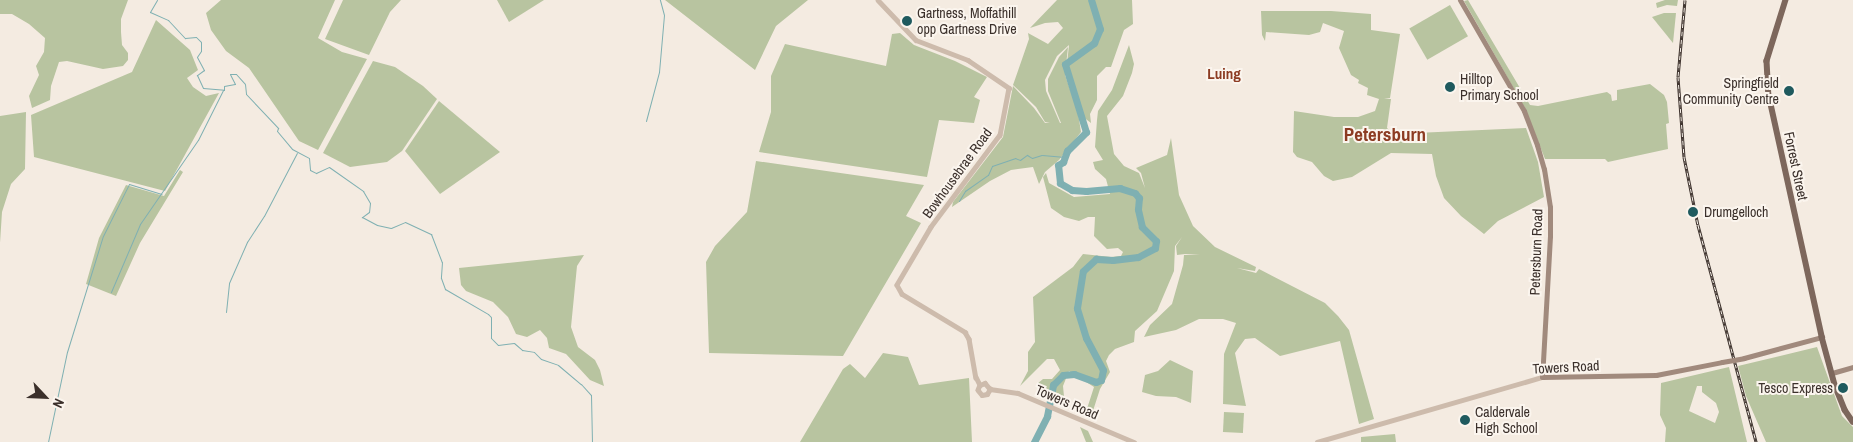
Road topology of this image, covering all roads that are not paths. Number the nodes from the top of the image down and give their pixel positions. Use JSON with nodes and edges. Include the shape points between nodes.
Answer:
{"nodes":[{"id":1,"x":878,"y":0,"type":"edge"},
{"id":2,"x":1460,"y":0,"type":"edge"},
{"id":3,"x":1786,"y":0,"type":"edge"},
{"id":4,"x":1822,"y":337,"type":"junction"},
{"id":5,"x":1853,"y":367,"type":"edge"},
{"id":6,"x":1832,"y":373,"type":"junction"},
{"id":7,"x":1542,"y":376,"type":"junction"},
{"id":8,"x":980,"y":385,"type":"junction"},
{"id":9,"x":990,"y":389,"type":"junction"},
{"id":10,"x":1853,"y":422,"type":"edge"},
{"id":11,"x":1134,"y":442,"type":"edge"},
{"id":12,"x":1317,"y":442,"type":"edge"}],
"edges":[{"from":1,"to":8,"type":"street","name":"Bowhousebrae Road","via":[[916,40],[968,60],[1009,88],[1000,135],[931,228],[898,285],[902,294],[965,332]]},
{"from":2,"to":7,"type":"main road","name":"Petersburn Road","via":[[1524,112],[1544,169],[1550,207],[1550,236]]},
{"from":3,"to":4,"type":"main road","name":"Forrest Street","via":[[1767,61],[1769,95]]},
{"from":4,"to":6,"type":"main road","name":"Forrest Street","via":[[1823,350]]},
{"from":4,"to":7,"type":"main road","name":"Towers Road","bridge":true,"via":[[1744,358],[1656,375]]},
{"from":5,"to":6,"type":"main road"},
{"from":6,"to":10,"type":"main road","name":"Forrest Street","via":[[1842,405]]},
{"from":7,"to":12,"type":"street","name":"Towers Road"},
{"from":8,"to":9,"type":"street","via":[[986,384]]},
{"from":8,"to":9,"type":"street","via":[[978,390],[982,395]]},
{"from":9,"to":11,"type":"street","name":"Towers Road","via":[[1018,393]]}]}
